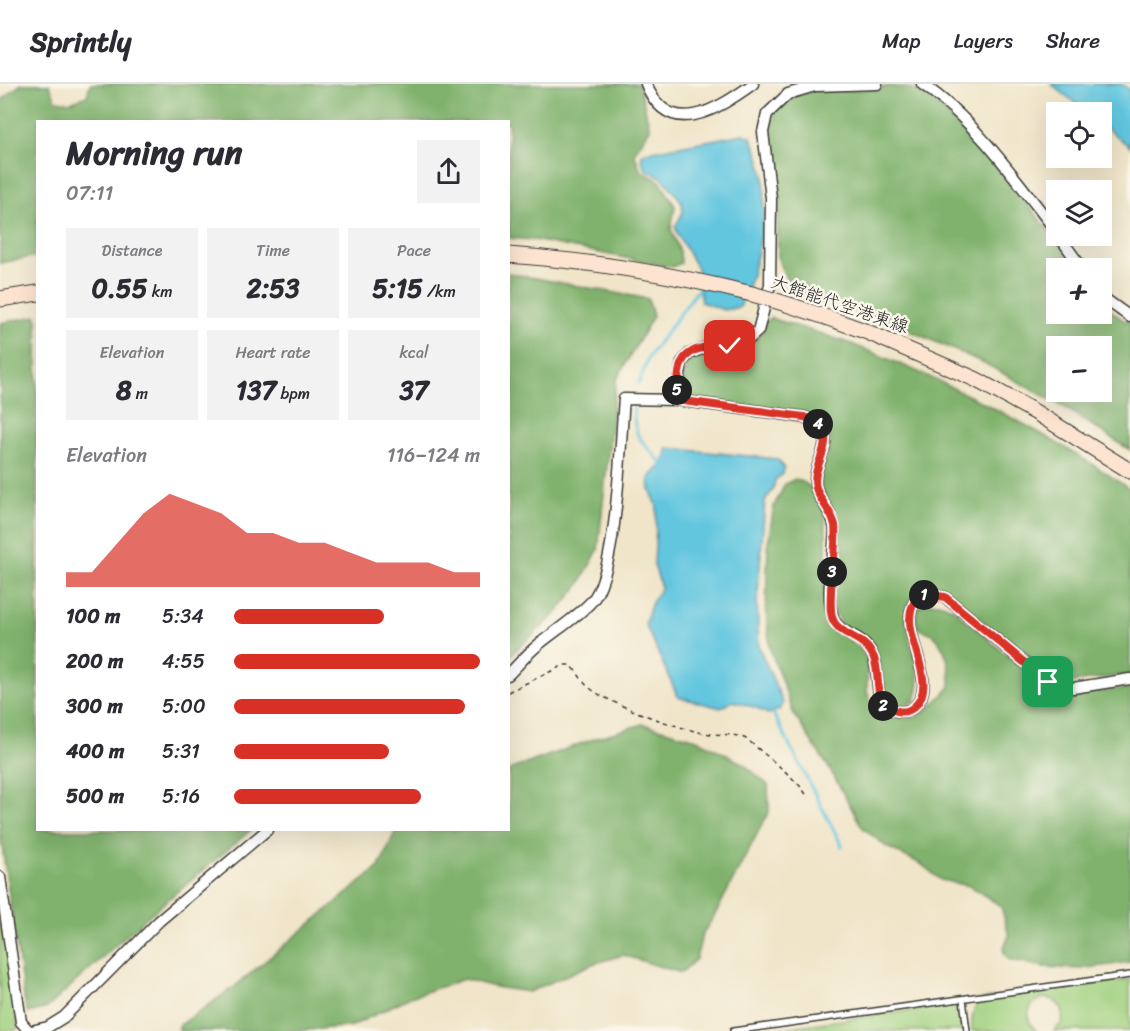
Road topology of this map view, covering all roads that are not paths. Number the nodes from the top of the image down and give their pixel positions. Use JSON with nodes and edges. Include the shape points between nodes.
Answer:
{"nodes":[{"id":1,"x":646,"y":84,"type":"edge"},
{"id":2,"x":753,"y":84,"type":"edge"},
{"id":3,"x":877,"y":84,"type":"edge"},
{"id":4,"x":922,"y":84,"type":"edge"},
{"id":5,"x":1046,"y":218,"type":"edge"},
{"id":6,"x":510,"y":255,"type":"edge"},
{"id":7,"x":36,"y":293,"type":"edge"},
{"id":8,"x":0,"y":298,"type":"edge"},
{"id":9,"x":1112,"y":304,"type":"edge"},
{"id":10,"x":1130,"y":317,"type":"edge"},
{"id":11,"x":676,"y":400,"type":"junction"},
{"id":12,"x":1124,"y":467,"type":"edge"},
{"id":13,"x":510,"y":673,"type":"edge"},
{"id":14,"x":1130,"y":679,"type":"edge"},
{"id":15,"x":266,"y":831,"type":"edge"},
{"id":16,"x":0,"y":877,"type":"edge"},
{"id":17,"x":1130,"y":975,"type":"edge"},
{"id":18,"x":963,"y":999,"type":"junction"},
{"id":19,"x":30,"y":1031,"type":"edge"},
{"id":20,"x":733,"y":1031,"type":"edge"},
{"id":21,"x":967,"y":1031,"type":"edge"}],
"edges":[{"from":1,"to":2,"type":"street","via":[[665,112],[685,115],[702,114],[726,104]]},
{"from":3,"to":11,"type":"street","via":[[815,86],[788,94],[766,114],[763,132],[771,198],[770,285],[758,331],[748,340],[730,346],[711,345],[689,354],[682,362]]},
{"from":4,"to":5,"type":"street","via":[[988,146]]},
{"from":6,"to":12,"type":"main road","name":"大館能代空港東線","bridge":true,"via":[[690,279],[865,331],[975,379]]},
{"from":7,"to":8,"type":"main road"},
{"from":9,"to":10,"type":"street"},
{"from":11,"to":13,"type":"street","via":[[624,399],[615,522],[600,587],[593,601]]},
{"from":11,"to":14,"type":"street","via":[[804,417],[815,421],[822,430],[826,443],[816,487],[835,526],[830,606],[833,621],[867,646],[875,660],[878,698],[884,707],[910,711],[920,701],[924,686],[911,615],[914,603],[925,594],[945,597],[1048,682],[1073,688]]},
{"from":15,"to":19,"type":"street","via":[[159,921],[64,1017],[48,1027]]},
{"from":16,"to":19,"type":"street","via":[[21,1022]]},
{"from":17,"to":18,"type":"lane"},
{"from":18,"to":20,"type":"lane"},
{"from":18,"to":21,"type":"lane"}]}
